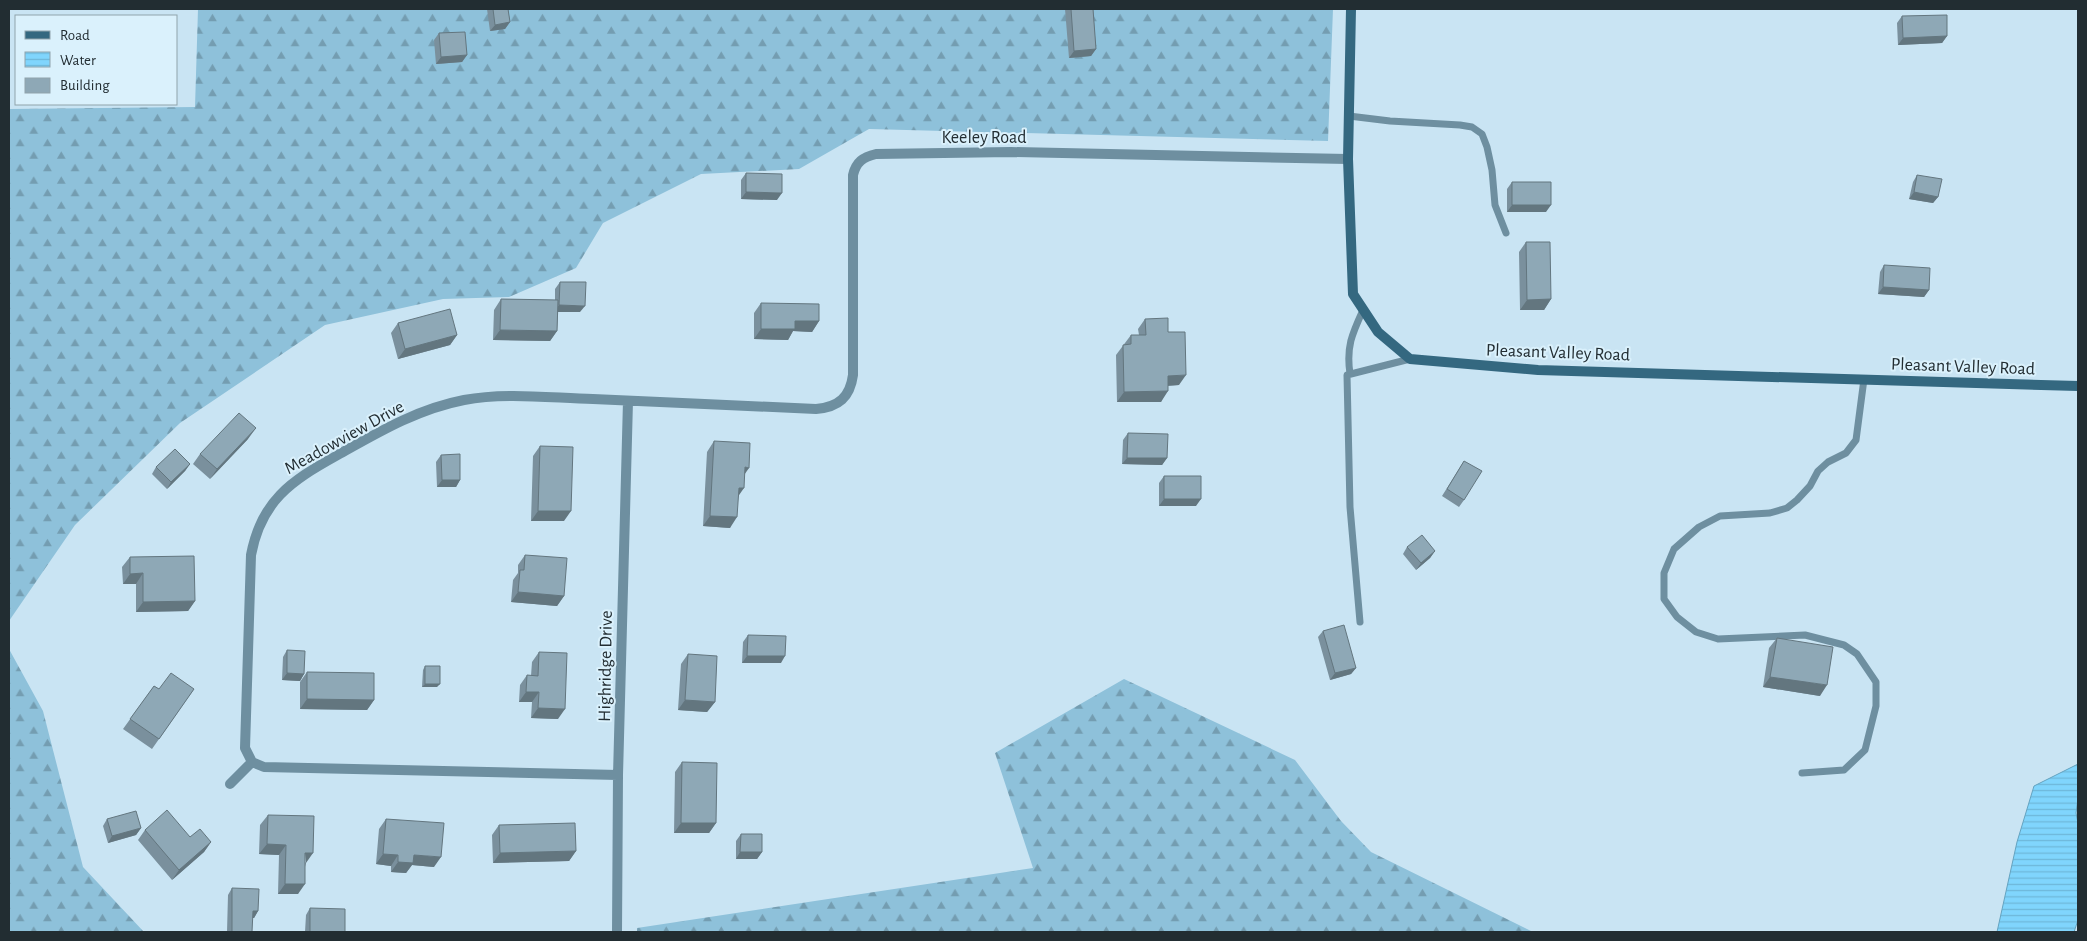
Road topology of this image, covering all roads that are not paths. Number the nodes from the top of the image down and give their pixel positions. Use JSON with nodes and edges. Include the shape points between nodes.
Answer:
{"nodes":[{"id":1,"x":1351,"y":9,"type":"edge"},
{"id":2,"x":1350,"y":116,"type":"junction"},
{"id":3,"x":1348,"y":159,"type":"junction"},
{"id":4,"x":1506,"y":233,"type":"dead end"},
{"id":5,"x":1363,"y":310,"type":"junction"},
{"id":6,"x":1410,"y":359,"type":"junction"},
{"id":7,"x":1350,"y":374,"type":"junction"},
{"id":8,"x":1864,"y":379,"type":"junction"},
{"id":9,"x":2078,"y":386,"type":"edge"},
{"id":10,"x":846,"y":396,"type":"joint"},
{"id":11,"x":628,"y":401,"type":"junction"},
{"id":12,"x":1360,"y":622,"type":"dead end"},
{"id":13,"x":252,"y":762,"type":"junction"},
{"id":14,"x":1802,"y":773,"type":"dead end"},
{"id":15,"x":618,"y":775,"type":"junction"},
{"id":16,"x":230,"y":784,"type":"dead end"},
{"id":17,"x":617,"y":932,"type":"edge"}],
"edges":[{"from":1,"to":2,"type":"street"},
{"from":2,"to":3,"type":"street"},
{"from":2,"to":4,"type":"lane","via":[[1460,125],[1472,127],[1482,134],[1492,170],[1495,205]]},
{"from":3,"to":5,"type":"street","via":[[1353,294]]},
{"from":3,"to":10,"type":"street","name":"Keeley Road","via":[[1011,152],[866,156],[859,161],[853,175],[854,361],[852,387]]},
{"from":5,"to":6,"type":"street","via":[[1378,332]]},
{"from":5,"to":7,"type":"lane","via":[[1350,338],[1347,356]]},
{"from":6,"to":7,"type":"lane"},
{"from":6,"to":8,"type":"street","name":"Pleasant Valley Road","via":[[1538,370]]},
{"from":7,"to":12,"type":"lane","via":[[1347,375],[1350,507]]},
{"from":8,"to":9,"type":"street","name":"Pleasant Valley Road"},
{"from":8,"to":14,"type":"lane","via":[[1856,440],[1846,453],[1818,471],[1804,493],[1787,508],[1720,516],[1700,527],[1674,549],[1664,573],[1664,599],[1676,617],[1696,632],[1718,639],[1805,635],[1844,645],[1857,654],[1876,682],[1876,706],[1865,750],[1844,770]]},
{"from":10,"to":11,"type":"street","name":"Meadowview Drive","via":[[838,404],[816,409]]},
{"from":11,"to":13,"type":"street","name":"Meadowview Drive","via":[[517,396],[464,400],[388,427],[310,471],[281,493],[262,519],[251,555],[245,748]]},
{"from":11,"to":15,"type":"street","name":"Highridge Drive"},
{"from":13,"to":15,"type":"street","via":[[264,767]]},
{"from":13,"to":16,"type":"street"},
{"from":15,"to":17,"type":"street","name":"Highridge Drive"}]}
